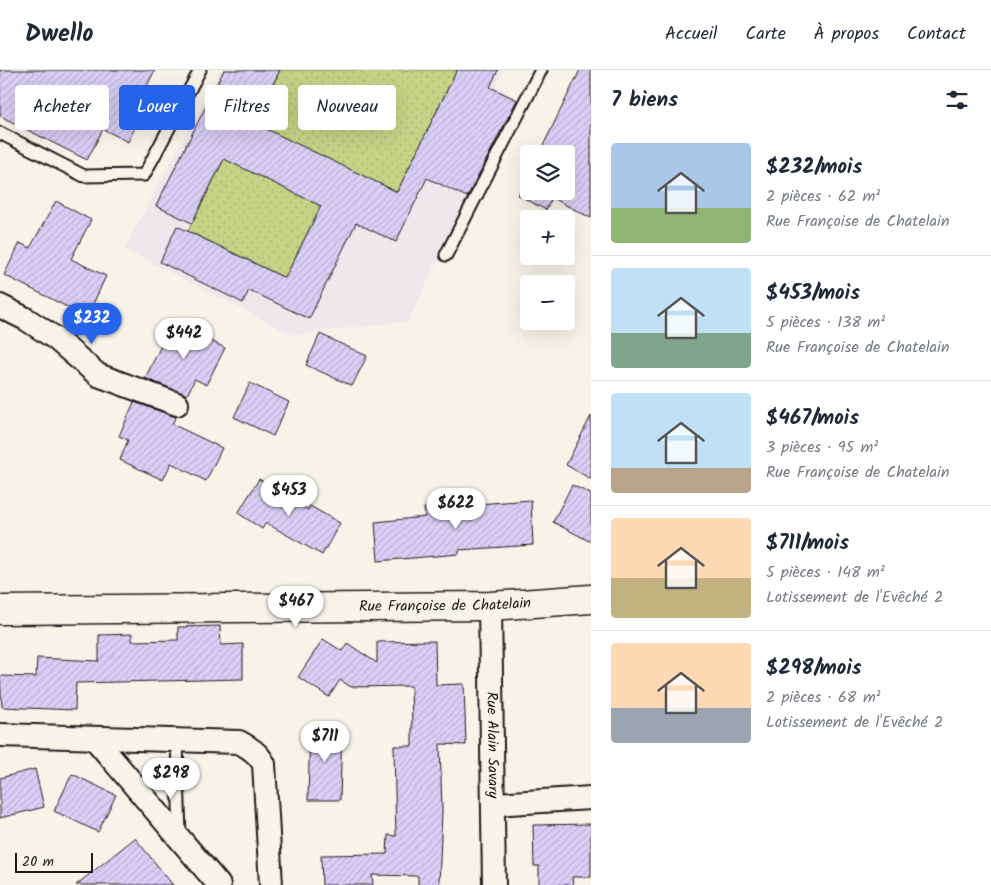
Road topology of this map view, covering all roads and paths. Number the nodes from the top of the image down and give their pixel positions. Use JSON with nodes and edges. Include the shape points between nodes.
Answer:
{"nodes":[{"id":1,"x":200,"y":70,"type":"edge"},
{"id":2,"x":541,"y":70,"type":"edge"},
{"id":3,"x":0,"y":133,"type":"edge"},
{"id":4,"x":446,"y":254,"type":"dead end"},
{"id":5,"x":0,"y":306,"type":"edge"},
{"id":6,"x":177,"y":404,"type":"dead end"},
{"id":7,"x":591,"y":599,"type":"edge"},
{"id":8,"x":490,"y":606,"type":"junction"},
{"id":9,"x":0,"y":610,"type":"edge"},
{"id":10,"x":0,"y":735,"type":"edge"},
{"id":11,"x":95,"y":739,"type":"junction"},
{"id":12,"x":177,"y":741,"type":"junction"},
{"id":13,"x":591,"y":798,"type":"edge"},
{"id":14,"x":495,"y":804,"type":"junction"},
{"id":15,"x":180,"y":839,"type":"junction"},
{"id":16,"x":219,"y":885,"type":"edge"},
{"id":17,"x":271,"y":885,"type":"edge"},
{"id":18,"x":494,"y":885,"type":"edge"}],
"edges":[{"from":1,"to":3,"type":"lane","via":[[144,175],[84,176]]},
{"from":2,"to":4,"type":"lane"},
{"from":5,"to":6,"type":"street","via":[[56,338],[98,375]]},
{"from":7,"to":8,"type":"street","name":"Rue Françoise de Chatelain"},
{"from":8,"to":9,"type":"street","name":"Rue Françoise de Chatelain"},
{"from":8,"to":14,"type":"street","name":"Rue Alain Savary"},
{"from":10,"to":11,"type":"street"},
{"from":11,"to":12,"type":"street"},
{"from":11,"to":15,"type":"street"},
{"from":12,"to":15,"type":"lane"},
{"from":12,"to":17,"type":"street","via":[[239,742],[259,756],[264,764]]},
{"from":13,"to":14,"type":"street"},
{"from":14,"to":18,"type":"street","name":"Rue Alain Savary"},
{"from":15,"to":16,"type":"street"}]}
